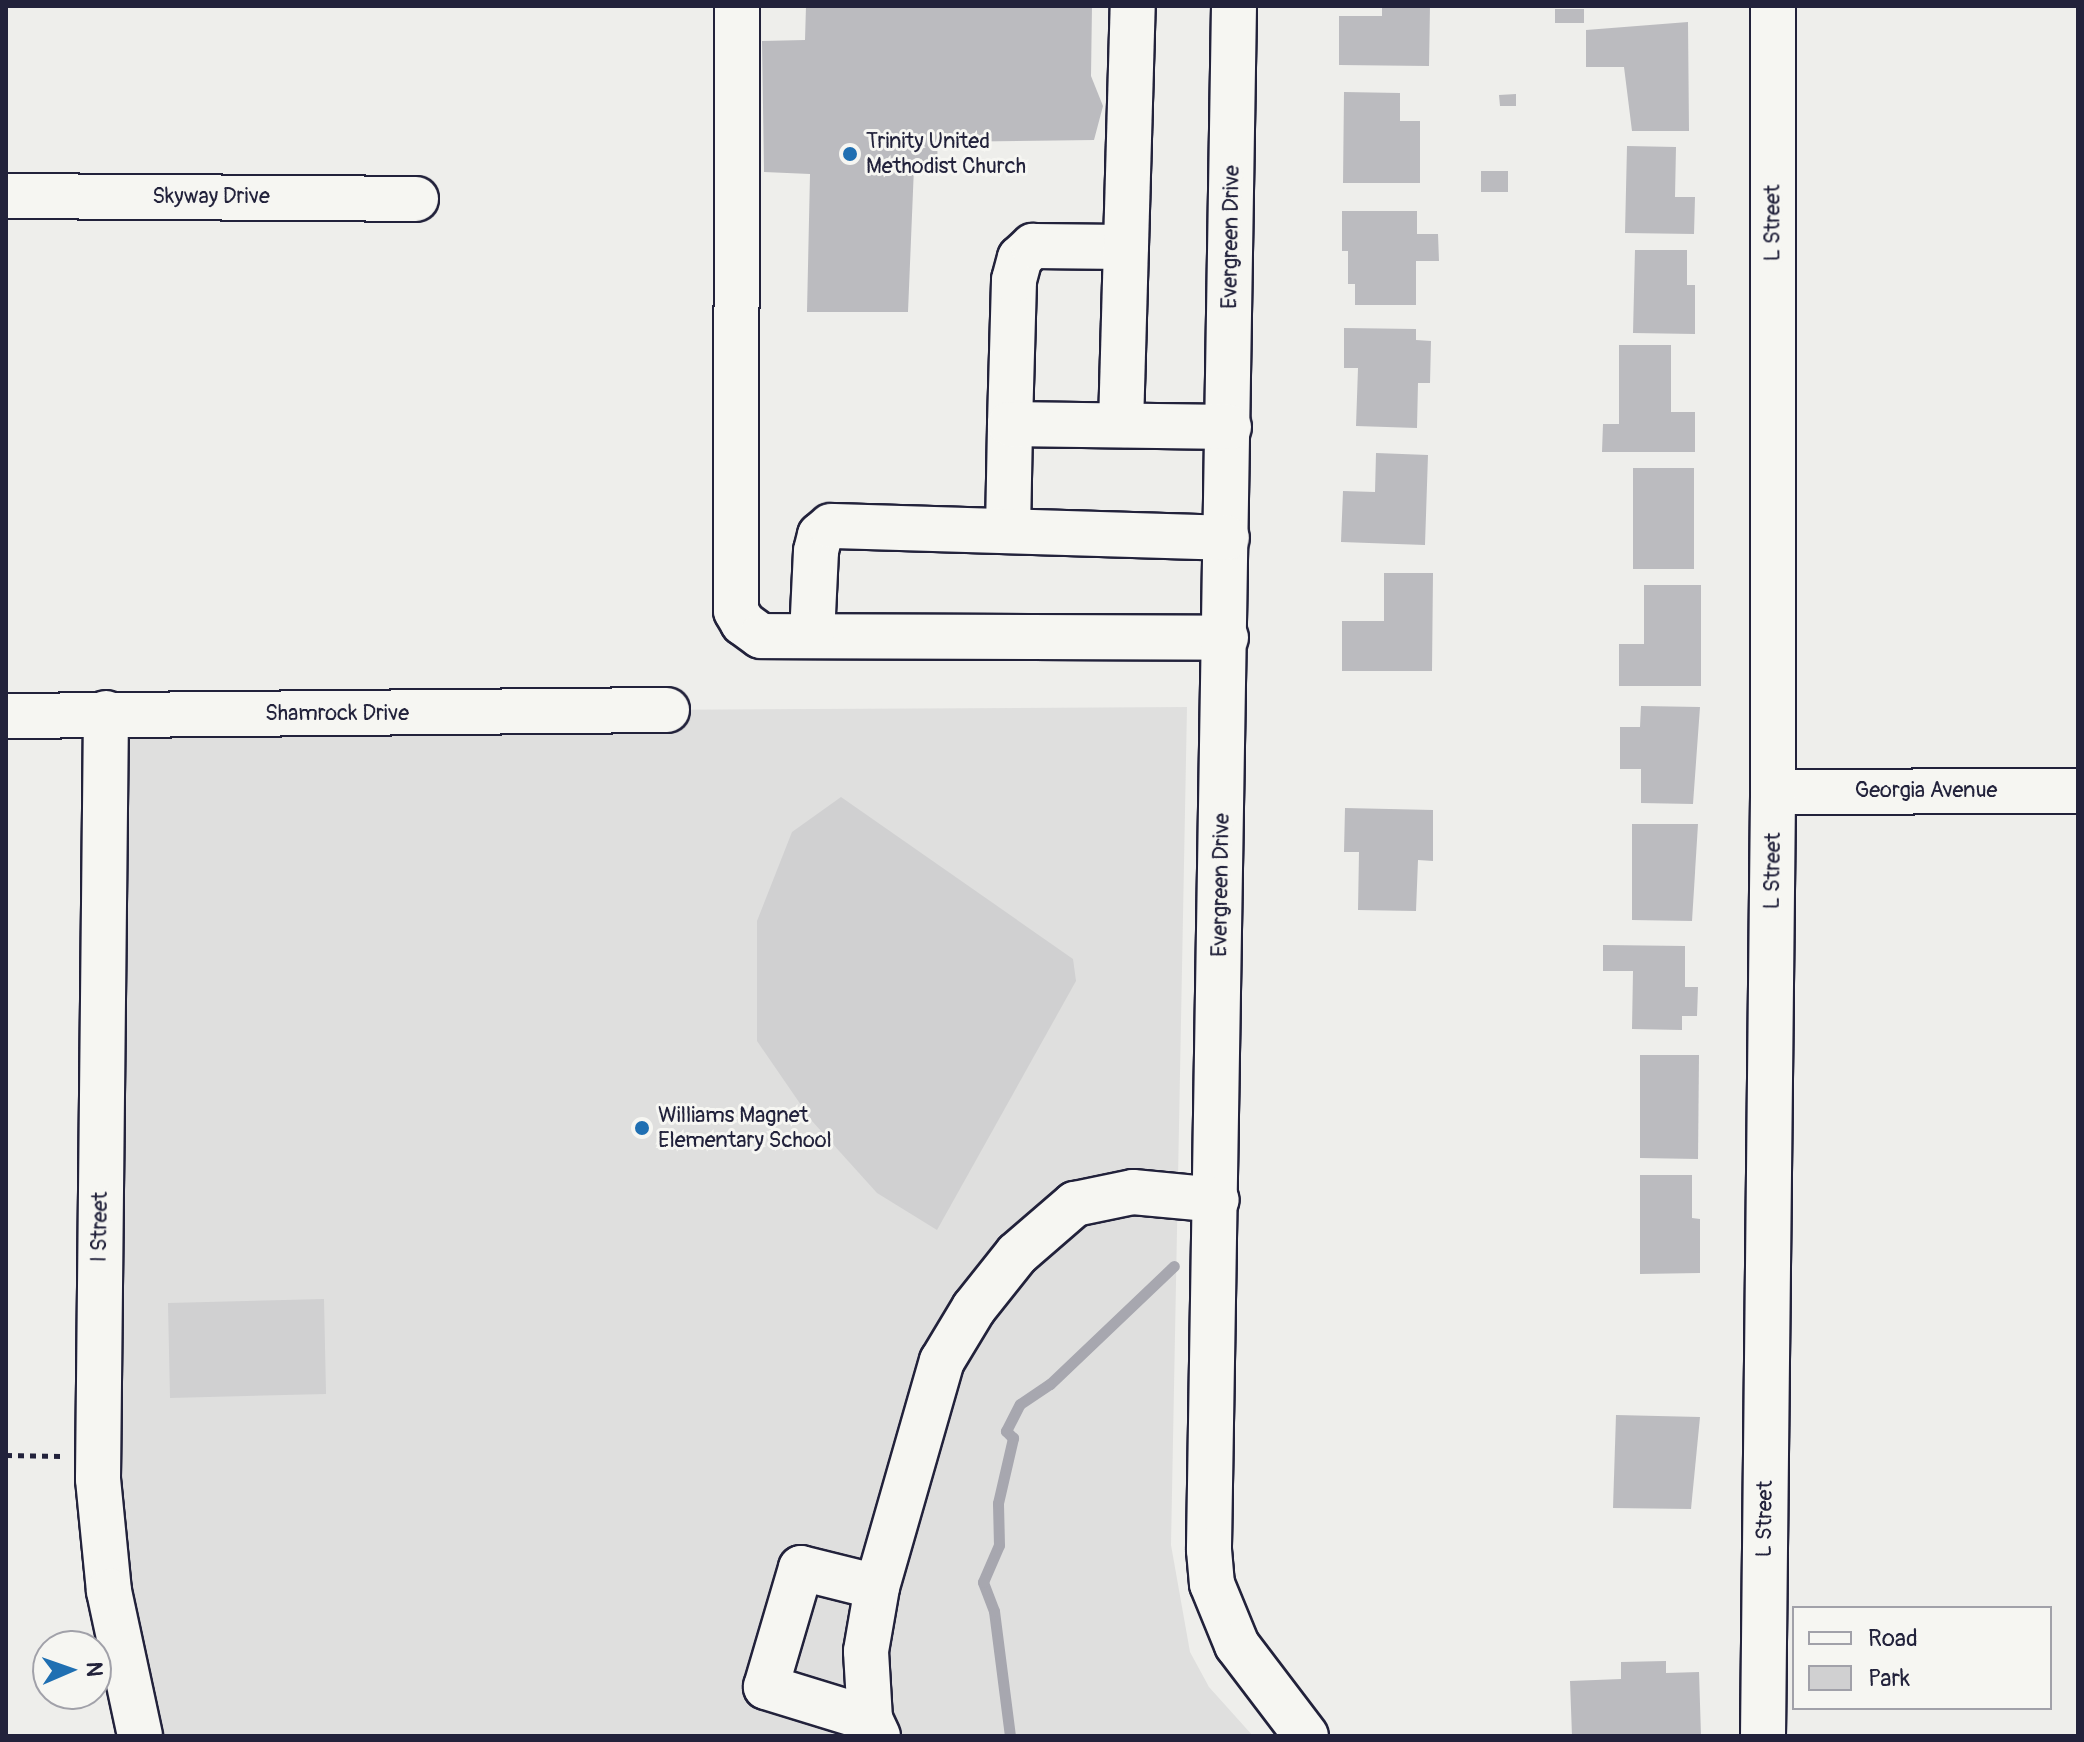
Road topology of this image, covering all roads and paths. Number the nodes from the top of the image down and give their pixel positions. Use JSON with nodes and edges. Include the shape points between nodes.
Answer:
{"nodes":[{"id":1,"x":737,"y":6,"type":"edge"},
{"id":2,"x":1133,"y":6,"type":"edge"},
{"id":3,"x":1234,"y":6,"type":"edge"},
{"id":4,"x":1773,"y":6,"type":"edge"},
{"id":5,"x":6,"y":196,"type":"edge"},
{"id":6,"x":416,"y":199,"type":"dead end"},
{"id":7,"x":1126,"y":247,"type":"junction"},
{"id":8,"x":1010,"y":424,"type":"junction"},
{"id":9,"x":1121,"y":425,"type":"junction"},
{"id":10,"x":1229,"y":427,"type":"junction"},
{"id":11,"x":1008,"y":531,"type":"junction"},
{"id":12,"x":1227,"y":538,"type":"junction"},
{"id":13,"x":812,"y":636,"type":"junction"},
{"id":14,"x":1226,"y":638,"type":"junction"},
{"id":15,"x":667,"y":710,"type":"dead end"},
{"id":16,"x":106,"y":713,"type":"junction"},
{"id":17,"x":6,"y":716,"type":"edge"},
{"id":18,"x":2078,"y":791,"type":"edge"},
{"id":19,"x":1773,"y":792,"type":"junction"},
{"id":20,"x":1217,"y":1200,"type":"junction"},
{"id":21,"x":6,"y":1455,"type":"edge"},
{"id":22,"x":98,"y":1456,"type":"junction"},
{"id":23,"x":877,"y":1587,"type":"junction"},
{"id":24,"x":874,"y":1728,"type":"edge"},
{"id":25,"x":140,"y":1736,"type":"edge"},
{"id":26,"x":1306,"y":1736,"type":"edge"},
{"id":27,"x":1763,"y":1736,"type":"edge"}],
"edges":[{"from":1,"to":13,"type":"street","via":[[736,611],[761,636]]},
{"from":2,"to":7,"type":"street"},
{"from":3,"to":10,"type":"street","name":"Evergreen Drive"},
{"from":4,"to":19,"type":"street","name":"L Street"},
{"from":5,"to":6,"type":"street","name":"Skyway Drive"},
{"from":7,"to":8,"type":"street","via":[[1033,246],[1020,258],[1014,280]]},
{"from":7,"to":9,"type":"street"},
{"from":8,"to":9,"type":"street"},
{"from":8,"to":11,"type":"street"},
{"from":9,"to":10,"type":"street"},
{"from":10,"to":12,"type":"street","name":"Evergreen Drive"},
{"from":11,"to":12,"type":"street"},
{"from":11,"to":13,"type":"street","via":[[831,526],[820,535],[816,551]]},
{"from":12,"to":14,"type":"street","name":"Evergreen Drive"},
{"from":13,"to":14,"type":"street"},
{"from":14,"to":20,"type":"street","name":"Evergreen Drive"},
{"from":15,"to":16,"type":"street","name":"Shamrock Drive"},
{"from":16,"to":17,"type":"street","name":"Shamrock Drive"},
{"from":16,"to":22,"type":"street","name":"I Street"},
{"from":18,"to":19,"type":"street","name":"Georgia Avenue"},
{"from":19,"to":27,"type":"street","name":"L Street"},
{"from":20,"to":23,"type":"street","via":[[1162,1192],[1098,1197],[1047,1224],[1017,1254],[942,1361]]},
{"from":20,"to":26,"type":"street","name":"Evergreen Drive","via":[[1212,1584],[1237,1645]]},
{"from":21,"to":22,"type":"path"},
{"from":22,"to":25,"type":"street","name":"I Street","via":[[109,1591]]},
{"from":23,"to":24,"type":"street","via":[[866,1651]]},
{"from":23,"to":24,"type":"street","via":[[801,1568],[766,1687]]}]}
